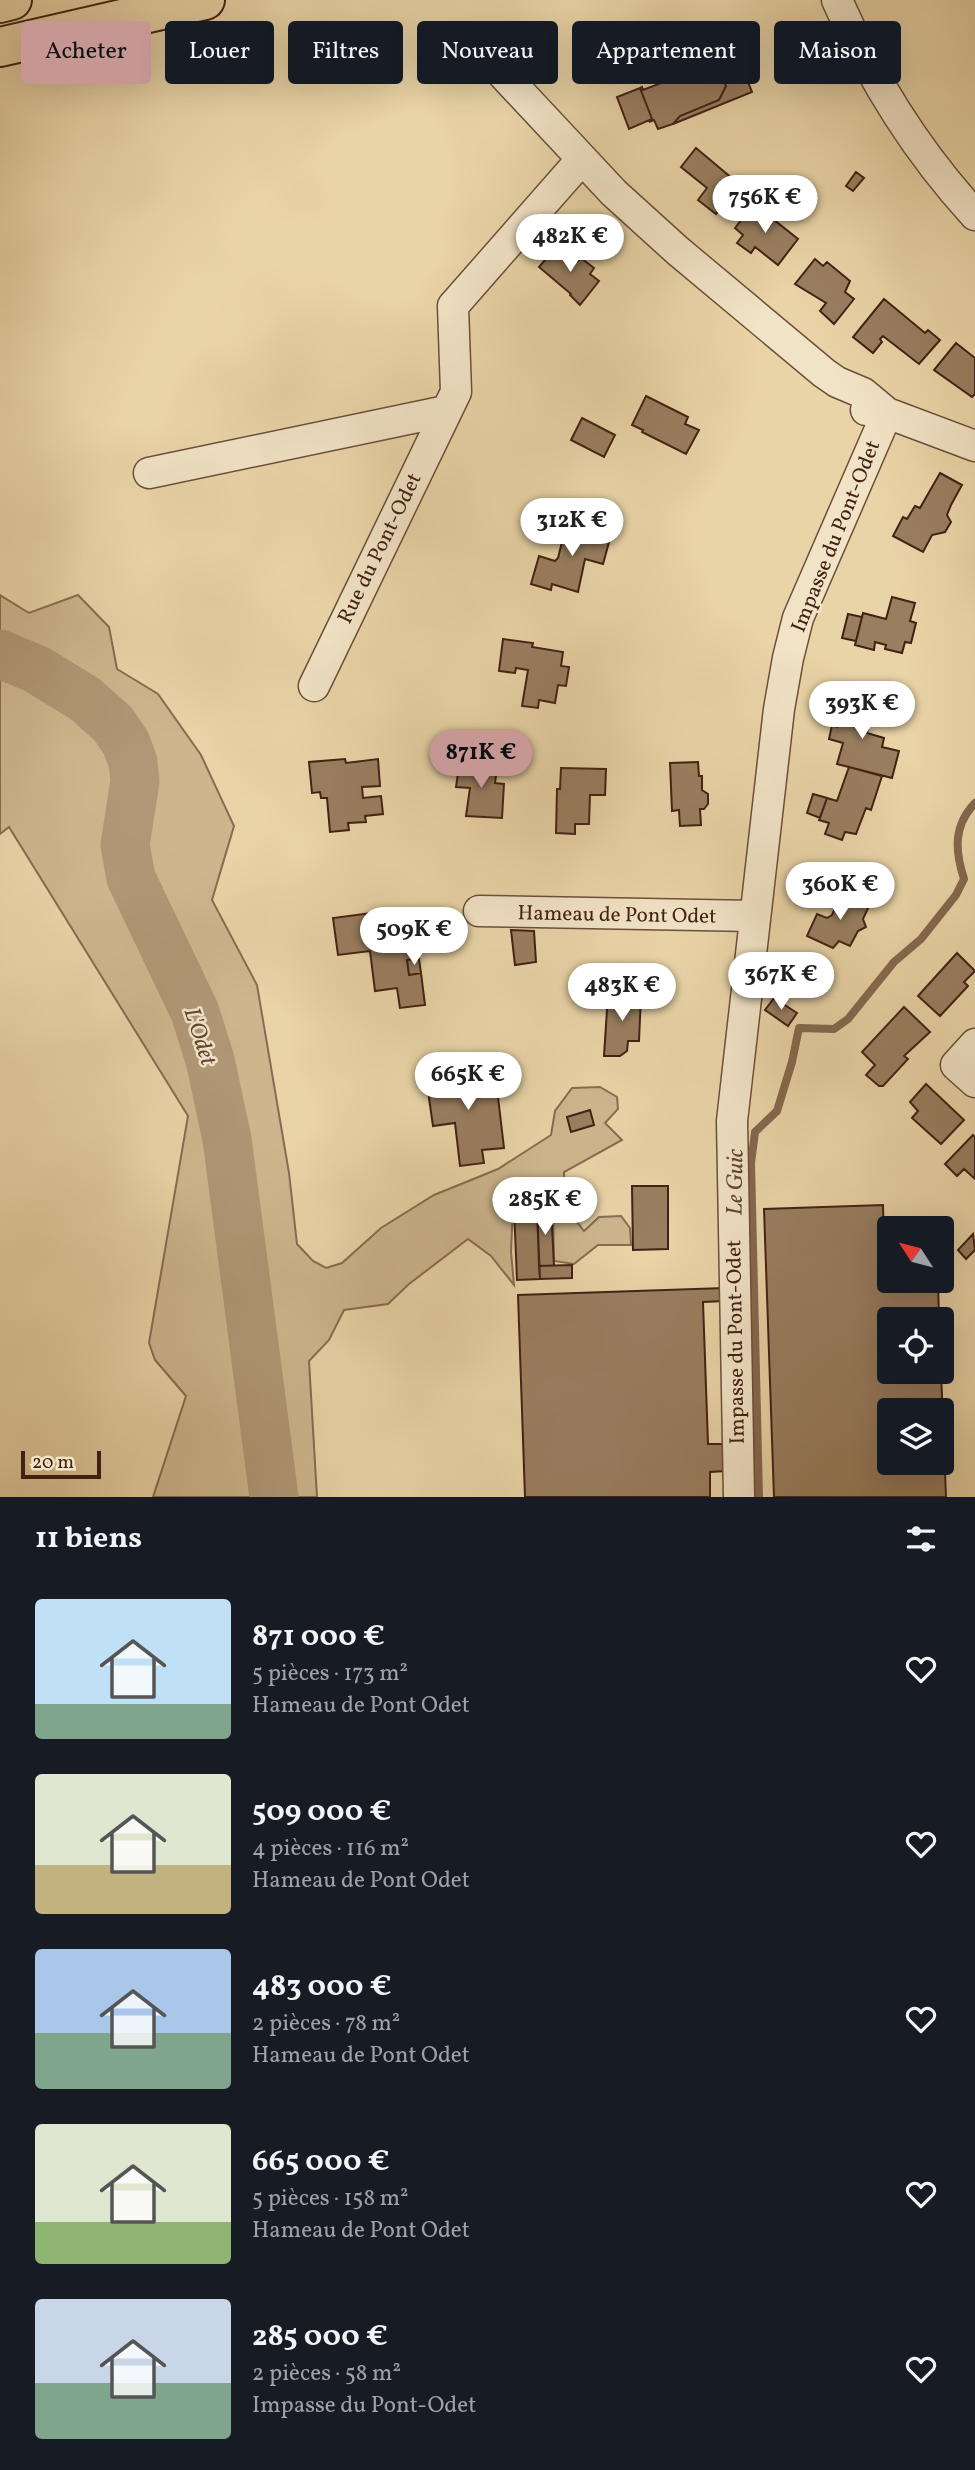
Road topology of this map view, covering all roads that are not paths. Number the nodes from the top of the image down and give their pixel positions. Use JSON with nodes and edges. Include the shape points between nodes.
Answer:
{"nodes":[{"id":1,"x":12,"y":0,"type":"edge"},
{"id":2,"x":205,"y":0,"type":"edge"},
{"id":3,"x":837,"y":0,"type":"edge"},
{"id":4,"x":0,"y":3,"type":"edge"},
{"id":5,"x":0,"y":47,"type":"edge"},
{"id":6,"x":512,"y":84,"type":"edge"},
{"id":7,"x":582,"y":159,"type":"junction"},
{"id":8,"x":975,"y":215,"type":"edge"},
{"id":9,"x":446,"y":411,"type":"junction"},
{"id":10,"x":887,"y":413,"type":"junction"},
{"id":11,"x":975,"y":446,"type":"edge"},
{"id":12,"x":149,"y":473,"type":"dead end"},
{"id":13,"x":314,"y":686,"type":"dead end"},
{"id":14,"x":479,"y":911,"type":"dead end"},
{"id":15,"x":754,"y":916,"type":"junction"},
{"id":16,"x":975,"y":1044,"type":"edge"},
{"id":17,"x":975,"y":1082,"type":"edge"},
{"id":18,"x":739,"y":1497,"type":"edge"}],
"edges":[{"from":1,"to":4,"type":"highway"},
{"from":2,"to":5,"type":"highway"},
{"from":3,"to":8,"type":"street","via":[[889,99]]},
{"from":6,"to":7,"type":"street"},
{"from":7,"to":9,"type":"street","name":"Rue du Pont-Odet","via":[[453,306],[456,392]]},
{"from":7,"to":10,"type":"street","via":[[678,251],[837,382],[857,408]]},
{"from":9,"to":12,"type":"street"},
{"from":9,"to":13,"type":"street","name":"Rue du Pont-Odet"},
{"from":10,"to":11,"type":"street"},
{"from":10,"to":15,"type":"street","name":"Impasse du Pont-Odet","via":[[794,632],[779,709]]},
{"from":14,"to":15,"type":"street","name":"Hameau de Pont Odet"},
{"from":15,"to":18,"type":"street","name":"Impasse du Pont-Odet","via":[[731,1145]]},
{"from":16,"to":17,"type":"street","via":[[956,1065]]}]}
